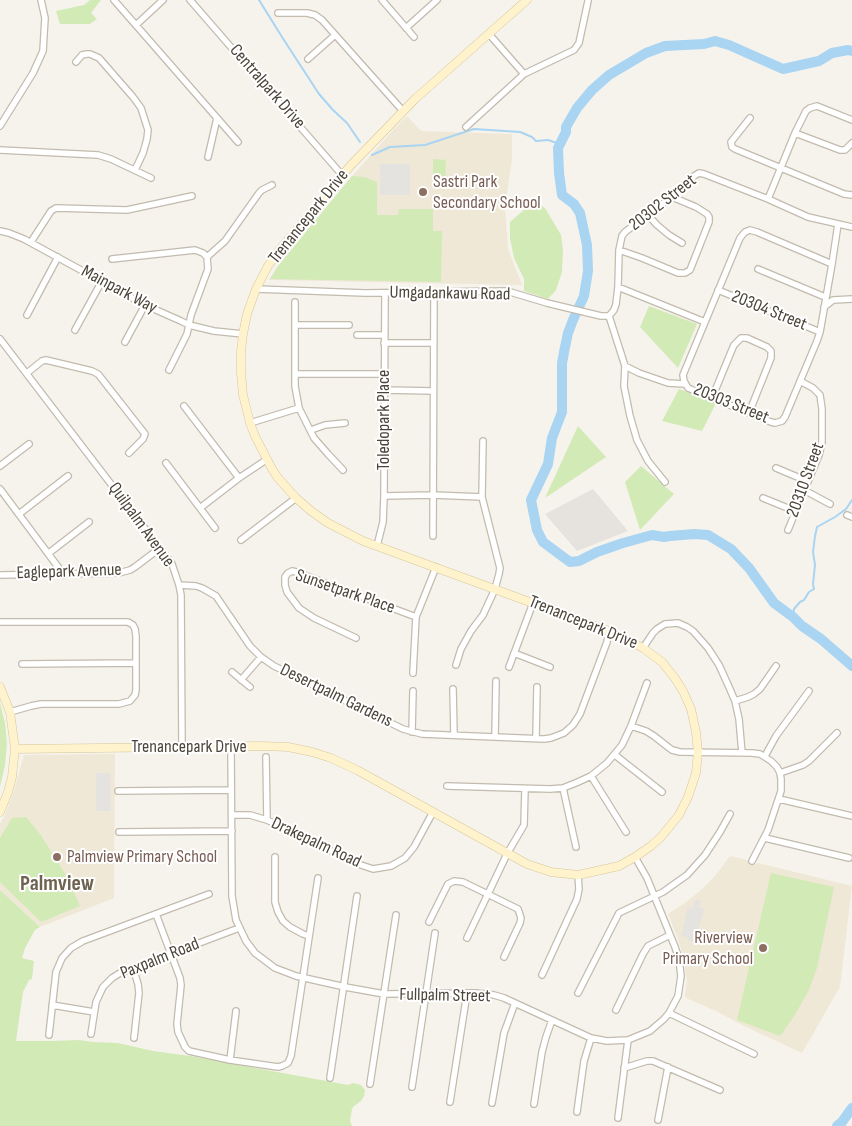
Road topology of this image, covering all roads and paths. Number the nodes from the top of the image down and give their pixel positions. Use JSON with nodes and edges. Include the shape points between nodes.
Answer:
{"nodes":[{"id":1,"x":41,"y":0,"type":"edge"},
{"id":2,"x":114,"y":0,"type":"edge"},
{"id":3,"x":163,"y":0,"type":"edge"},
{"id":4,"x":190,"y":0,"type":"edge"},
{"id":5,"x":382,"y":0,"type":"edge"},
{"id":6,"x":437,"y":0,"type":"edge"},
{"id":7,"x":527,"y":0,"type":"edge"},
{"id":8,"x":588,"y":1,"type":"edge"},
{"id":9,"x":278,"y":13,"type":"dead end"},
{"id":10,"x":136,"y":25,"type":"junction"},
{"id":11,"x":406,"y":28,"type":"junction"},
{"id":12,"x":489,"y":34,"type":"junction"},
{"id":13,"x":335,"y":35,"type":"junction"},
{"id":14,"x":414,"y":37,"type":"dead end"},
{"id":15,"x":308,"y":60,"type":"dead end"},
{"id":16,"x":76,"y":62,"type":"dead end"},
{"id":17,"x":524,"y":74,"type":"junction"},
{"id":18,"x":403,"y":111,"type":"junction"},
{"id":19,"x":217,"y":118,"type":"junction"},
{"id":20,"x":750,"y":118,"type":"dead end"},
{"id":21,"x":852,"y":120,"type":"edge"},
{"id":22,"x":0,"y":126,"type":"edge"},
{"id":23,"x":466,"y":127,"type":"dead end"},
{"id":24,"x":795,"y":133,"type":"junction"},
{"id":25,"x":238,"y":142,"type":"dead end"},
{"id":26,"x":852,"y":143,"type":"edge"},
{"id":27,"x":0,"y":150,"type":"edge"},
{"id":28,"x":208,"y":157,"type":"dead end"},
{"id":29,"x":780,"y":168,"type":"junction"},
{"id":30,"x":135,"y":170,"type":"junction"},
{"id":31,"x":342,"y":175,"type":"junction"},
{"id":32,"x":151,"y":178,"type":"dead end"},
{"id":33,"x":272,"y":184,"type":"dead end"},
{"id":34,"x":852,"y":195,"type":"edge"},
{"id":35,"x":192,"y":196,"type":"dead end"},
{"id":36,"x":672,"y":197,"type":"junction"},
{"id":37,"x":768,"y":199,"type":"junction"},
{"id":38,"x":648,"y":215,"type":"junction"},
{"id":39,"x":838,"y":224,"type":"junction"},
{"id":40,"x":852,"y":228,"type":"edge"},
{"id":41,"x":0,"y":231,"type":"edge"},
{"id":42,"x":31,"y":242,"type":"junction"},
{"id":43,"x":682,"y":243,"type":"dead end"},
{"id":44,"x":619,"y":250,"type":"junction"},
{"id":45,"x":58,"y":257,"type":"junction"},
{"id":46,"x":207,"y":257,"type":"junction"},
{"id":47,"x":112,"y":258,"type":"dead end"},
{"id":48,"x":832,"y":264,"type":"junction"},
{"id":49,"x":758,"y":269,"type":"dead end"},
{"id":50,"x":102,"y":281,"type":"junction"},
{"id":51,"x":618,"y":286,"type":"junction"},
{"id":52,"x":256,"y":289,"type":"junction"},
{"id":53,"x":718,"y":290,"type":"junction"},
{"id":54,"x":434,"y":292,"type":"junction"},
{"id":55,"x":385,"y":293,"type":"junction"},
{"id":56,"x":825,"y":297,"type":"junction"},
{"id":57,"x":852,"y":299,"type":"edge"},
{"id":58,"x":295,"y":302,"type":"dead end"},
{"id":59,"x":145,"y":305,"type":"junction"},
{"id":60,"x":824,"y":306,"type":"junction"},
{"id":61,"x":27,"y":315,"type":"dead end"},
{"id":62,"x":609,"y":316,"type":"junction"},
{"id":63,"x":705,"y":322,"type":"junction"},
{"id":64,"x":189,"y":325,"type":"junction"},
{"id":65,"x":296,"y":325,"type":"junction"},
{"id":66,"x":349,"y":325,"type":"dead end"},
{"id":67,"x":75,"y":330,"type":"dead end"},
{"id":68,"x":820,"y":332,"type":"junction"},
{"id":69,"x":243,"y":334,"type":"junction"},
{"id":70,"x":357,"y":335,"type":"dead end"},
{"id":71,"x":384,"y":335,"type":"junction"},
{"id":72,"x":0,"y":339,"type":"edge"},
{"id":73,"x":125,"y":342,"type":"dead end"},
{"id":74,"x":384,"y":343,"type":"junction"},
{"id":75,"x":433,"y":343,"type":"junction"},
{"id":76,"x":625,"y":366,"type":"junction"},
{"id":77,"x":169,"y":370,"type":"dead end"},
{"id":78,"x":27,"y":373,"type":"junction"},
{"id":79,"x":295,"y":374,"type":"junction"},
{"id":80,"x":384,"y":374,"type":"junction"},
{"id":81,"x":800,"y":381,"type":"junction"},
{"id":82,"x":685,"y":384,"type":"junction"},
{"id":83,"x":384,"y":390,"type":"junction"},
{"id":84,"x":433,"y":390,"type":"junction"},
{"id":85,"x":712,"y":398,"type":"junction"},
{"id":86,"x":184,"y":406,"type":"dead end"},
{"id":87,"x":300,"y":408,"type":"junction"},
{"id":88,"x":748,"y":413,"type":"junction"},
{"id":89,"x":250,"y":423,"type":"junction"},
{"id":90,"x":345,"y":423,"type":"dead end"},
{"id":91,"x":311,"y":430,"type":"junction"},
{"id":92,"x":483,"y":441,"type":"dead end"},
{"id":93,"x":29,"y":444,"type":"dead end"},
{"id":94,"x":129,"y":452,"type":"dead end"},
{"id":95,"x":266,"y":460,"type":"junction"},
{"id":96,"x":166,"y":463,"type":"dead end"},
{"id":97,"x":0,"y":466,"type":"edge"},
{"id":98,"x":776,"y":468,"type":"dead end"},
{"id":99,"x":342,"y":470,"type":"dead end"},
{"id":100,"x":68,"y":476,"type":"dead end"},
{"id":101,"x":239,"y":478,"type":"junction"},
{"id":102,"x":807,"y":481,"type":"junction"},
{"id":103,"x":665,"y":482,"type":"dead end"},
{"id":104,"x":0,"y":489,"type":"edge"},
{"id":105,"x":804,"y":490,"type":"junction"},
{"id":106,"x":433,"y":495,"type":"junction"},
{"id":107,"x":384,"y":496,"type":"junction"},
{"id":108,"x":482,"y":497,"type":"junction"},
{"id":109,"x":296,"y":498,"type":"junction"},
{"id":110,"x":763,"y":498,"type":"dead end"},
{"id":111,"x":830,"y":504,"type":"dead end"},
{"id":112,"x":200,"y":508,"type":"junction"},
{"id":113,"x":795,"y":511,"type":"junction"},
{"id":114,"x":19,"y":514,"type":"junction"},
{"id":115,"x":89,"y":522,"type":"dead end"},
{"id":116,"x":215,"y":528,"type":"dead end"},
{"id":117,"x":788,"y":530,"type":"dead end"},
{"id":118,"x":433,"y":536,"type":"dead end"},
{"id":119,"x":240,"y":540,"type":"dead end"},
{"id":120,"x":377,"y":546,"type":"junction"},
{"id":121,"x":160,"y":548,"type":"junction"},
{"id":122,"x":49,"y":554,"type":"junction"},
{"id":123,"x":436,"y":567,"type":"junction"},
{"id":124,"x":1,"y":574,"type":"edge"},
{"id":125,"x":64,"y":575,"type":"junction"},
{"id":126,"x":179,"y":585,"type":"junction"},
{"id":127,"x":495,"y":588,"type":"junction"},
{"id":128,"x":533,"y":603,"type":"junction"},
{"id":129,"x":416,"y":617,"type":"junction"},
{"id":130,"x":0,"y":622,"type":"edge"},
{"id":131,"x":609,"y":631,"type":"junction"},
{"id":132,"x":356,"y":638,"type":"dead end"},
{"id":133,"x":644,"y":648,"type":"junction"},
{"id":134,"x":514,"y":653,"type":"junction"},
{"id":135,"x":261,"y":657,"type":"junction"},
{"id":136,"x":136,"y":662,"type":"junction"},
{"id":137,"x":22,"y":664,"type":"dead end"},
{"id":138,"x":456,"y":665,"type":"dead end"},
{"id":139,"x":776,"y":666,"type":"dead end"},
{"id":140,"x":509,"y":667,"type":"dead end"},
{"id":141,"x":550,"y":667,"type":"dead end"},
{"id":142,"x":232,"y":672,"type":"dead end"},
{"id":143,"x":413,"y":673,"type":"dead end"},
{"id":144,"x":241,"y":680,"type":"junction"},
{"id":145,"x":496,"y":681,"type":"dead end"},
{"id":146,"x":647,"y":683,"type":"dead end"},
{"id":147,"x":0,"y":687,"type":"edge"},
{"id":148,"x":250,"y":687,"type":"dead end"},
{"id":149,"x":537,"y":687,"type":"dead end"},
{"id":150,"x":453,"y":689,"type":"dead end"},
{"id":151,"x":413,"y":691,"type":"dead end"},
{"id":152,"x":809,"y":691,"type":"dead end"},
{"id":153,"x":735,"y":700,"type":"junction"},
{"id":154,"x":10,"y":712,"type":"junction"},
{"id":155,"x":630,"y":726,"type":"junction"},
{"id":156,"x":412,"y":732,"type":"junction"},
{"id":157,"x":837,"y":733,"type":"dead end"},
{"id":158,"x":454,"y":735,"type":"junction"},
{"id":159,"x":495,"y":737,"type":"junction"},
{"id":160,"x":536,"y":738,"type":"junction"},
{"id":161,"x":182,"y":747,"type":"junction"},
{"id":162,"x":231,"y":747,"type":"junction"},
{"id":163,"x":15,"y":749,"type":"junction"},
{"id":164,"x":698,"y":752,"type":"junction"},
{"id":165,"x":742,"y":753,"type":"junction"},
{"id":166,"x":615,"y":755,"type":"junction"},
{"id":167,"x":765,"y":756,"type":"junction"},
{"id":168,"x":266,"y":757,"type":"dead end"},
{"id":169,"x":780,"y":773,"type":"junction"},
{"id":170,"x":591,"y":776,"type":"junction"},
{"id":171,"x":448,"y":786,"type":"dead end"},
{"id":172,"x":562,"y":788,"type":"junction"},
{"id":173,"x":525,"y":789,"type":"junction"},
{"id":174,"x":231,"y":790,"type":"junction"},
{"id":175,"x":118,"y":791,"type":"dead end"},
{"id":176,"x":662,"y":792,"type":"dead end"},
{"id":177,"x":779,"y":799,"type":"junction"},
{"id":178,"x":0,"y":812,"type":"edge"},
{"id":179,"x":433,"y":812,"type":"junction"},
{"id":180,"x":730,"y":814,"type":"dead end"},
{"id":181,"x":232,"y":815,"type":"junction"},
{"id":182,"x":852,"y":816,"type":"edge"},
{"id":183,"x":267,"y":820,"type":"junction"},
{"id":184,"x":232,"y":831,"type":"junction"},
{"id":185,"x":119,"y":832,"type":"dead end"},
{"id":186,"x":626,"y":832,"type":"dead end"},
{"id":187,"x":765,"y":838,"type":"junction"},
{"id":188,"x":576,"y":847,"type":"dead end"},
{"id":189,"x":507,"y":854,"type":"junction"},
{"id":190,"x":275,"y":857,"type":"dead end"},
{"id":191,"x":635,"y":857,"type":"junction"},
{"id":192,"x":850,"y":858,"type":"dead end"},
{"id":193,"x":752,"y":861,"type":"dead end"},
{"id":194,"x":578,"y":875,"type":"junction"},
{"id":195,"x":318,"y":878,"type":"dead end"},
{"id":196,"x":209,"y":894,"type":"dead end"},
{"id":197,"x":488,"y":894,"type":"junction"},
{"id":198,"x":357,"y":896,"type":"dead end"},
{"id":199,"x":654,"y":896,"type":"junction"},
{"id":200,"x":156,"y":914,"type":"junction"},
{"id":201,"x":396,"y":915,"type":"dead end"},
{"id":202,"x":429,"y":922,"type":"dead end"},
{"id":203,"x":239,"y":928,"type":"junction"},
{"id":204,"x":435,"y":933,"type":"dead end"},
{"id":205,"x":670,"y":935,"type":"junction"},
{"id":206,"x":309,"y":936,"type":"junction"},
{"id":207,"x":467,"y":938,"type":"dead end"},
{"id":208,"x":171,"y":954,"type":"junction"},
{"id":209,"x":504,"y":957,"type":"dead end"},
{"id":210,"x":133,"y":968,"type":"junction"},
{"id":211,"x":542,"y":975,"type":"dead end"},
{"id":212,"x":303,"y":978,"type":"junction"},
{"id":213,"x":344,"y":987,"type":"junction"},
{"id":214,"x":467,"y":993,"type":"junction"},
{"id":215,"x":578,"y":993,"type":"dead end"},
{"id":216,"x":384,"y":994,"type":"junction"},
{"id":217,"x":425,"y":994,"type":"junction"},
{"id":218,"x":515,"y":1003,"type":"junction"},
{"id":219,"x":52,"y":1005,"type":"junction"},
{"id":220,"x":616,"y":1010,"type":"dead end"},
{"id":221,"x":236,"y":1011,"type":"dead end"},
{"id":222,"x":94,"y":1012,"type":"junction"},
{"id":223,"x":669,"y":1013,"type":"junction"},
{"id":224,"x":552,"y":1020,"type":"junction"},
{"id":225,"x":92,"y":1034,"type":"dead end"},
{"id":226,"x":49,"y":1035,"type":"dead end"},
{"id":227,"x":134,"y":1038,"type":"dead end"},
{"id":228,"x":591,"y":1038,"type":"junction"},
{"id":229,"x":628,"y":1040,"type":"junction"},
{"id":230,"x":754,"y":1054,"type":"dead end"},
{"id":231,"x":230,"y":1060,"type":"junction"},
{"id":232,"x":668,"y":1067,"type":"junction"},
{"id":233,"x":624,"y":1068,"type":"junction"},
{"id":234,"x":330,"y":1078,"type":"dead end"},
{"id":235,"x":370,"y":1084,"type":"dead end"},
{"id":236,"x":412,"y":1087,"type":"dead end"},
{"id":237,"x":720,"y":1090,"type":"dead end"},
{"id":238,"x":450,"y":1102,"type":"dead end"},
{"id":239,"x":492,"y":1103,"type":"dead end"},
{"id":240,"x":534,"y":1104,"type":"dead end"},
{"id":241,"x":577,"y":1112,"type":"dead end"},
{"id":242,"x":618,"y":1118,"type":"dead end"},
{"id":243,"x":658,"y":1120,"type":"dead end"}],
"edges":[{"from":1,"to":22,"type":"street","via":[[45,18],[43,50],[33,73]]},
{"from":2,"to":10,"type":"street"},
{"from":3,"to":10,"type":"street"},
{"from":4,"to":31,"type":"street","name":"Centralpark Drive"},
{"from":5,"to":11,"type":"street"},
{"from":6,"to":11,"type":"street"},
{"from":7,"to":12,"type":"street","name":"Trenancepark Drive"},
{"from":8,"to":17,"type":"street","via":[[579,43],[574,50]]},
{"from":9,"to":13,"type":"street","via":[[315,15]]},
{"from":10,"to":19,"type":"street"},
{"from":11,"to":14,"type":"street"},
{"from":12,"to":17,"type":"street"},
{"from":12,"to":18,"type":"street","name":"Trenancepark Drive"},
{"from":13,"to":15,"type":"street"},
{"from":13,"to":18,"type":"street"},
{"from":16,"to":30,"type":"street","via":[[87,54],[99,58],[142,108],[147,139]]},
{"from":17,"to":23,"type":"street"},
{"from":18,"to":31,"type":"street","name":"Trenancepark Drive"},
{"from":19,"to":25,"type":"street"},
{"from":19,"to":28,"type":"street"},
{"from":20,"to":29,"type":"street","via":[[732,139],[732,147]]},
{"from":21,"to":24,"type":"street","via":[[814,106],[806,110]]},
{"from":24,"to":26,"type":"street","via":[[840,150],[845,150]]},
{"from":24,"to":29,"type":"street"},
{"from":27,"to":30,"type":"street","via":[[98,155]]},
{"from":29,"to":34,"type":"street"},
{"from":29,"to":37,"type":"street"},
{"from":30,"to":32,"type":"street"},
{"from":31,"to":52,"type":"street","name":"Trenancepark Drive","via":[[278,252]]},
{"from":33,"to":46,"type":"street","via":[[259,193],[226,241]]},
{"from":35,"to":42,"type":"street","via":[[127,210],[53,209]]},
{"from":36,"to":37,"type":"street","name":"20302 Street","via":[[699,173]]},
{"from":36,"to":38,"type":"street","name":"20302 Street"},
{"from":36,"to":44,"type":"street","via":[[709,217],[690,270],[678,274]]},
{"from":37,"to":39,"type":"street","name":"20302 Street","via":[[808,217]]},
{"from":38,"to":43,"type":"street","via":[[668,235]]},
{"from":38,"to":44,"type":"street","name":"20302 Street","via":[[626,232]]},
{"from":39,"to":40,"type":"street","name":"20302 Street"},
{"from":39,"to":48,"type":"street","name":"20303 Street"},
{"from":41,"to":42,"type":"street","name":"Mainpark Way"},
{"from":42,"to":45,"type":"street","name":"Mainpark Way"},
{"from":44,"to":51,"type":"street","name":"20302 Street"},
{"from":45,"to":50,"type":"street","name":"Mainpark Way"},
{"from":45,"to":61,"type":"street"},
{"from":46,"to":47,"type":"street","via":[[196,250]]},
{"from":46,"to":64,"type":"street","via":[[208,269]]},
{"from":48,"to":53,"type":"street","name":"20303 Street","via":[[757,232],[747,231],[740,238]]},
{"from":48,"to":56,"type":"street","name":"20303 Street"},
{"from":49,"to":56,"type":"street"},
{"from":50,"to":59,"type":"street","name":"Mainpark Way"},
{"from":50,"to":67,"type":"street"},
{"from":51,"to":62,"type":"street","via":[[616,304]]},
{"from":51,"to":63,"type":"street"},
{"from":52,"to":55,"type":"street","name":"Umgadankawu Road"},
{"from":52,"to":69,"type":"street","name":"Trenancepark Drive"},
{"from":53,"to":63,"type":"street","name":"20303 Street"},
{"from":53,"to":68,"type":"street","name":"20304 Street"},
{"from":54,"to":55,"type":"street","name":"Umgadankawu Road"},
{"from":54,"to":62,"type":"street","name":"Umgadankawu Road","via":[[507,291]]},
{"from":54,"to":75,"type":"street"},
{"from":55,"to":71,"type":"street","name":"Toledopark Place"},
{"from":56,"to":60,"type":"street","name":"20303 Street"},
{"from":57,"to":60,"type":"street","via":[[833,300]]},
{"from":58,"to":65,"type":"street"},
{"from":59,"to":64,"type":"street","name":"Mainpark Way"},
{"from":59,"to":73,"type":"street"},
{"from":60,"to":68,"type":"street","name":"20303 Street"},
{"from":62,"to":76,"type":"street"},
{"from":63,"to":82,"type":"street","name":"20303 Street","via":[[684,375]]},
{"from":64,"to":69,"type":"street","name":"Mainpark Way"},
{"from":64,"to":77,"type":"street"},
{"from":65,"to":66,"type":"street"},
{"from":65,"to":79,"type":"street"},
{"from":68,"to":81,"type":"street","name":"20303 Street"},
{"from":69,"to":89,"type":"street","name":"Trenancepark Drive","via":[[242,385]]},
{"from":70,"to":71,"type":"street"},
{"from":71,"to":74,"type":"street","name":"Toledopark Place"},
{"from":72,"to":78,"type":"street","name":"Quilpalm Avenue"},
{"from":74,"to":75,"type":"street"},
{"from":74,"to":80,"type":"street","name":"Toledopark Place"},
{"from":75,"to":84,"type":"street"},
{"from":76,"to":82,"type":"street","via":[[668,383]]},
{"from":76,"to":103,"type":"street","via":[[624,386],[637,440]]},
{"from":78,"to":94,"type":"street","via":[[46,360],[98,374],[145,434]]},
{"from":78,"to":121,"type":"street","name":"Quilpalm Avenue"},
{"from":79,"to":80,"type":"street"},
{"from":79,"to":87,"type":"street"},
{"from":80,"to":83,"type":"street","name":"Toledopark Place"},
{"from":81,"to":88,"type":"street","name":"20303 Street","via":[[782,420],[775,423]]},
{"from":81,"to":102,"type":"street","name":"20310 Street","via":[[818,392],[822,409],[822,442]]},
{"from":82,"to":85,"type":"street","name":"20303 Street"},
{"from":83,"to":84,"type":"street"},
{"from":83,"to":107,"type":"street","name":"Toledopark Place"},
{"from":84,"to":106,"type":"street"},
{"from":85,"to":88,"type":"street","name":"20303 Street"},
{"from":85,"to":88,"type":"street","via":[[734,345],[741,338],[747,338],[767,347],[772,353]]},
{"from":86,"to":101,"type":"street"},
{"from":87,"to":89,"type":"street"},
{"from":87,"to":91,"type":"street"},
{"from":89,"to":95,"type":"street","name":"Trenancepark Drive"},
{"from":90,"to":91,"type":"street"},
{"from":91,"to":99,"type":"street","via":[[320,446]]},
{"from":92,"to":108,"type":"street"},
{"from":93,"to":97,"type":"street"},
{"from":95,"to":101,"type":"street"},
{"from":95,"to":109,"type":"street","name":"Trenancepark Drive"},
{"from":96,"to":112,"type":"street"},
{"from":98,"to":102,"type":"street"},
{"from":100,"to":114,"type":"street"},
{"from":101,"to":112,"type":"street"},
{"from":102,"to":105,"type":"street","name":"20310 Street"},
{"from":104,"to":114,"type":"street"},
{"from":105,"to":111,"type":"street"},
{"from":105,"to":113,"type":"street","name":"20310 Street"},
{"from":106,"to":107,"type":"street"},
{"from":106,"to":108,"type":"street"},
{"from":106,"to":118,"type":"street"},
{"from":107,"to":120,"type":"street","name":"Toledopark Place","via":[[383,522]]},
{"from":108,"to":127,"type":"street","via":[[500,568]]},
{"from":109,"to":119,"type":"street"},
{"from":109,"to":120,"type":"street","name":"Trenancepark Drive","via":[[328,523]]},
{"from":110,"to":113,"type":"street"},
{"from":112,"to":116,"type":"street"},
{"from":113,"to":117,"type":"street","name":"20310 Street"},
{"from":114,"to":122,"type":"street"},
{"from":115,"to":122,"type":"street"},
{"from":120,"to":123,"type":"street","name":"Trenancepark Drive"},
{"from":121,"to":125,"type":"street","name":"Eaglepark Avenue","via":[[125,572]]},
{"from":121,"to":126,"type":"street","name":"Quilpalm Avenue","via":[[171,563]]},
{"from":122,"to":125,"type":"street"},
{"from":123,"to":127,"type":"street","name":"Trenancepark Drive"},
{"from":123,"to":129,"type":"street"},
{"from":124,"to":125,"type":"street","name":"Eaglepark Avenue"},
{"from":126,"to":135,"type":"street","name":"Desertpalm Gardens","via":[[196,586],[216,596]]},
{"from":126,"to":161,"type":"street","name":"Quilpalm Avenue"},
{"from":127,"to":128,"type":"street","name":"Trenancepark Drive"},
{"from":127,"to":138,"type":"street"},
{"from":128,"to":131,"type":"street","name":"Trenancepark Drive"},
{"from":128,"to":134,"type":"street"},
{"from":129,"to":132,"type":"street","name":"Sunsetpark Place","via":[[296,572],[288,573],[285,577],[287,592],[299,608]]},
{"from":129,"to":143,"type":"street"},
{"from":130,"to":136,"type":"street","via":[[128,622],[135,629]]},
{"from":131,"to":133,"type":"street","name":"Trenancepark Drive"},
{"from":131,"to":160,"type":"street","name":"Desertpalm Gardens","via":[[577,720],[558,736]]},
{"from":133,"to":153,"type":"street","via":[[653,633],[665,624],[678,623],[688,627],[719,665]]},
{"from":133,"to":164,"type":"street","name":"Trenancepark Drive","via":[[668,669],[683,691],[694,718]]},
{"from":134,"to":140,"type":"street"},
{"from":134,"to":141,"type":"street"},
{"from":135,"to":144,"type":"street","name":"Desertpalm Gardens"},
{"from":135,"to":156,"type":"street","name":"Desertpalm Gardens"},
{"from":136,"to":137,"type":"street"},
{"from":136,"to":154,"type":"street","via":[[136,690],[130,701],[119,704],[41,704]]},
{"from":139,"to":153,"type":"street","via":[[754,694]]},
{"from":142,"to":144,"type":"street"},
{"from":144,"to":148,"type":"street"},
{"from":145,"to":159,"type":"street"},
{"from":146,"to":155,"type":"street"},
{"from":147,"to":154,"type":"street"},
{"from":149,"to":160,"type":"street"},
{"from":150,"to":158,"type":"street"},
{"from":151,"to":156,"type":"street","name":"Desertpalm Gardens"},
{"from":152,"to":167,"type":"street"},
{"from":153,"to":165,"type":"street"},
{"from":154,"to":163,"type":"street"},
{"from":155,"to":164,"type":"street","via":[[646,731],[672,750]]},
{"from":155,"to":166,"type":"street"},
{"from":156,"to":158,"type":"street","name":"Desertpalm Gardens"},
{"from":157,"to":169,"type":"street","via":[[803,766]]},
{"from":158,"to":159,"type":"street","name":"Desertpalm Gardens"},
{"from":159,"to":160,"type":"street","name":"Desertpalm Gardens"},
{"from":161,"to":162,"type":"street","name":"Trenancepark Drive"},
{"from":161,"to":163,"type":"street","name":"Trenancepark Drive"},
{"from":162,"to":174,"type":"street","name":"Fullpalm Street"},
{"from":162,"to":179,"type":"street","name":"Trenancepark Drive","via":[[288,747],[331,758]]},
{"from":163,"to":178,"type":"street","via":[[12,777]]},
{"from":164,"to":165,"type":"street"},
{"from":164,"to":191,"type":"street","name":"Trenancepark Drive","via":[[693,785],[679,814],[662,837]]},
{"from":165,"to":167,"type":"street"},
{"from":166,"to":170,"type":"street"},
{"from":166,"to":176,"type":"street"},
{"from":167,"to":169,"type":"street"},
{"from":168,"to":183,"type":"street"},
{"from":169,"to":177,"type":"street"},
{"from":170,"to":172,"type":"street"},
{"from":170,"to":186,"type":"street"},
{"from":171,"to":173,"type":"street"},
{"from":172,"to":173,"type":"street"},
{"from":172,"to":188,"type":"street"},
{"from":173,"to":189,"type":"street","via":[[524,825]]},
{"from":174,"to":175,"type":"street"},
{"from":174,"to":181,"type":"street","name":"Fullpalm Street"},
{"from":177,"to":182,"type":"street"},
{"from":177,"to":187,"type":"street"},
{"from":179,"to":183,"type":"street","name":"Drakepalm Road","via":[[414,847],[400,862],[373,869]]},
{"from":179,"to":189,"type":"street","name":"Trenancepark Drive"},
{"from":180,"to":199,"type":"street","via":[[705,855],[687,875]]},
{"from":181,"to":183,"type":"street","name":"Drakepalm Road","via":[[250,815]]},
{"from":181,"to":184,"type":"street","name":"Fullpalm Street"},
{"from":184,"to":185,"type":"street"},
{"from":184,"to":203,"type":"street","name":"Fullpalm Street","via":[[232,896]]},
{"from":187,"to":192,"type":"street"},
{"from":187,"to":193,"type":"street"},
{"from":189,"to":194,"type":"street","name":"Trenancepark Drive","via":[[551,872]]},
{"from":189,"to":197,"type":"street"},
{"from":190,"to":206,"type":"street","via":[[278,912],[290,927]]},
{"from":191,"to":194,"type":"street","name":"Trenancepark Drive","via":[[618,866]]},
{"from":191,"to":199,"type":"street","name":"Fullpalm Street"},
{"from":194,"to":211,"type":"street","via":[[577,900]]},
{"from":195,"to":206,"type":"street"},
{"from":196,"to":200,"type":"street"},
{"from":197,"to":202,"type":"street","via":[[458,880],[451,882]]},
{"from":197,"to":207,"type":"street"},
{"from":197,"to":209,"type":"street","via":[[514,906],[520,913],[520,923]]},
{"from":198,"to":213,"type":"street"},
{"from":199,"to":205,"type":"street","name":"Fullpalm Street"},
{"from":199,"to":215,"type":"street","via":[[619,913]]},
{"from":200,"to":208,"type":"street"},
{"from":200,"to":219,"type":"street","via":[[71,948],[56,972]]},
{"from":201,"to":216,"type":"street"},
{"from":203,"to":208,"type":"street","name":"Paxpalm Road"},
{"from":203,"to":212,"type":"street","name":"Fullpalm Street","via":[[246,942],[263,960]]},
{"from":204,"to":217,"type":"street"},
{"from":205,"to":220,"type":"street","via":[[648,946]]},
{"from":205,"to":223,"type":"street","name":"Fullpalm Street","via":[[681,976],[678,996]]},
{"from":206,"to":212,"type":"street"},
{"from":208,"to":210,"type":"street","name":"Paxpalm Road"},
{"from":208,"to":231,"type":"street","via":[[180,978],[177,1024],[185,1047],[194,1053]]},
{"from":210,"to":222,"type":"street","name":"Paxpalm Road","via":[[107,982]]},
{"from":210,"to":227,"type":"street","via":[[139,993]]},
{"from":212,"to":213,"type":"street","name":"Fullpalm Street"},
{"from":212,"to":231,"type":"street","via":[[288,1063],[278,1067]]},
{"from":213,"to":216,"type":"street","name":"Fullpalm Street"},
{"from":213,"to":234,"type":"street"},
{"from":214,"to":217,"type":"street","name":"Fullpalm Street"},
{"from":214,"to":218,"type":"street","name":"Fullpalm Street","via":[[494,995]]},
{"from":214,"to":238,"type":"street"},
{"from":216,"to":217,"type":"street","name":"Fullpalm Street"},
{"from":216,"to":235,"type":"street"},
{"from":217,"to":236,"type":"street"},
{"from":218,"to":224,"type":"street","name":"Fullpalm Street"},
{"from":218,"to":239,"type":"street","via":[[504,1033]]},
{"from":219,"to":222,"type":"street"},
{"from":219,"to":226,"type":"street"},
{"from":221,"to":231,"type":"street"},
{"from":222,"to":225,"type":"street","name":"Paxpalm Road"},
{"from":223,"to":229,"type":"street","name":"Fullpalm Street","via":[[650,1031]]},
{"from":223,"to":230,"type":"street"},
{"from":224,"to":228,"type":"street","name":"Fullpalm Street"},
{"from":224,"to":240,"type":"street","via":[[542,1052]]},
{"from":228,"to":229,"type":"street","name":"Fullpalm Street","via":[[607,1042]]},
{"from":228,"to":241,"type":"street","via":[[584,1061]]},
{"from":229,"to":233,"type":"street"},
{"from":232,"to":233,"type":"street","via":[[660,1062],[647,1061]]},
{"from":232,"to":237,"type":"street"},
{"from":232,"to":243,"type":"street"},
{"from":233,"to":242,"type":"street"}]}
